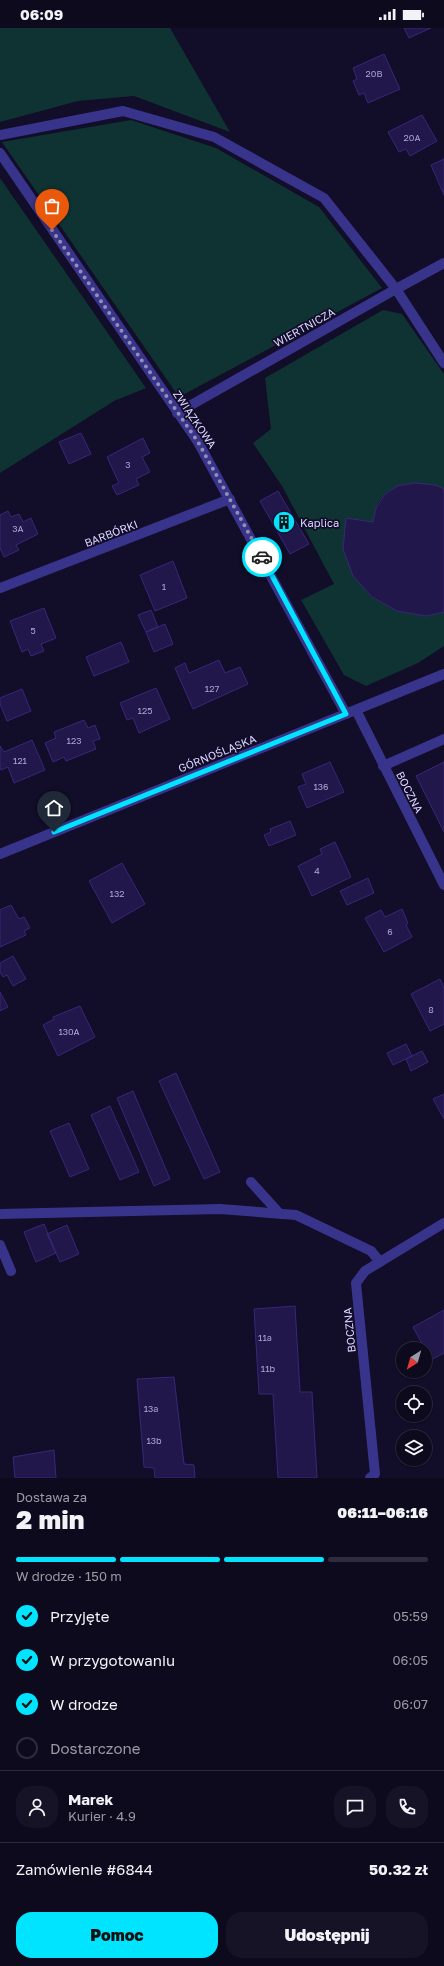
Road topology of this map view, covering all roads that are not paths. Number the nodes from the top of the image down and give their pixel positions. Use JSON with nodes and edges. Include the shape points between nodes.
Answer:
{"nodes":[{"id":1,"x":0,"y":136,"type":"edge"},
{"id":2,"x":0,"y":153,"type":"edge"},
{"id":3,"x":444,"y":263,"type":"edge"},
{"id":4,"x":396,"y":289,"type":"junction"},
{"id":5,"x":444,"y":363,"type":"edge"},
{"id":6,"x":177,"y":413,"type":"junction"},
{"id":7,"x":230,"y":499,"type":"junction"},
{"id":8,"x":0,"y":588,"type":"edge"},
{"id":9,"x":444,"y":674,"type":"edge"},
{"id":10,"x":351,"y":712,"type":"junction"},
{"id":11,"x":444,"y":739,"type":"edge"},
{"id":12,"x":383,"y":766,"type":"junction"},
{"id":13,"x":0,"y":854,"type":"edge"},
{"id":14,"x":444,"y":885,"type":"edge"},
{"id":15,"x":251,"y":1182,"type":"dead end"},
{"id":16,"x":0,"y":1214,"type":"edge"},
{"id":17,"x":280,"y":1214,"type":"junction"},
{"id":18,"x":444,"y":1223,"type":"edge"},
{"id":19,"x":0,"y":1245,"type":"edge"},
{"id":20,"x":380,"y":1262,"type":"junction"},
{"id":21,"x":11,"y":1271,"type":"dead end"},
{"id":22,"x":370,"y":1478,"type":"edge"}],
"edges":[{"from":1,"to":4,"type":"street","via":[[123,111],[214,137],[324,198]]},
{"from":2,"to":6,"type":"street","name":"ZWIĄZKOWA"},
{"from":3,"to":4,"type":"street","name":"WIERTNICZA"},
{"from":4,"to":5,"type":"street"},
{"from":4,"to":6,"type":"street","name":"WIERTNICZA"},
{"from":6,"to":7,"type":"street","name":"ZWIĄZKOWA","via":[[198,442]]},
{"from":7,"to":8,"type":"street","name":"BARBÓRKI"},
{"from":7,"to":10,"type":"street","name":"ZWIĄZKOWA"},
{"from":9,"to":10,"type":"street","name":"GÓRNOŚLĄSKA"},
{"from":10,"to":12,"type":"street","name":"BOCZNA"},
{"from":10,"to":13,"type":"street","name":"GÓRNOŚLĄSKA"},
{"from":11,"to":12,"type":"street"},
{"from":12,"to":14,"type":"street","name":"BOCZNA"},
{"from":15,"to":17,"type":"street"},
{"from":16,"to":17,"type":"street","via":[[220,1209]]},
{"from":17,"to":20,"type":"street","via":[[296,1215],[371,1251]]},
{"from":18,"to":20,"type":"street","name":"BOCZNA"},
{"from":19,"to":21,"type":"street"},
{"from":20,"to":22,"type":"street","name":"BOCZNA","via":[[365,1271],[356,1283],[376,1474]]}]}
